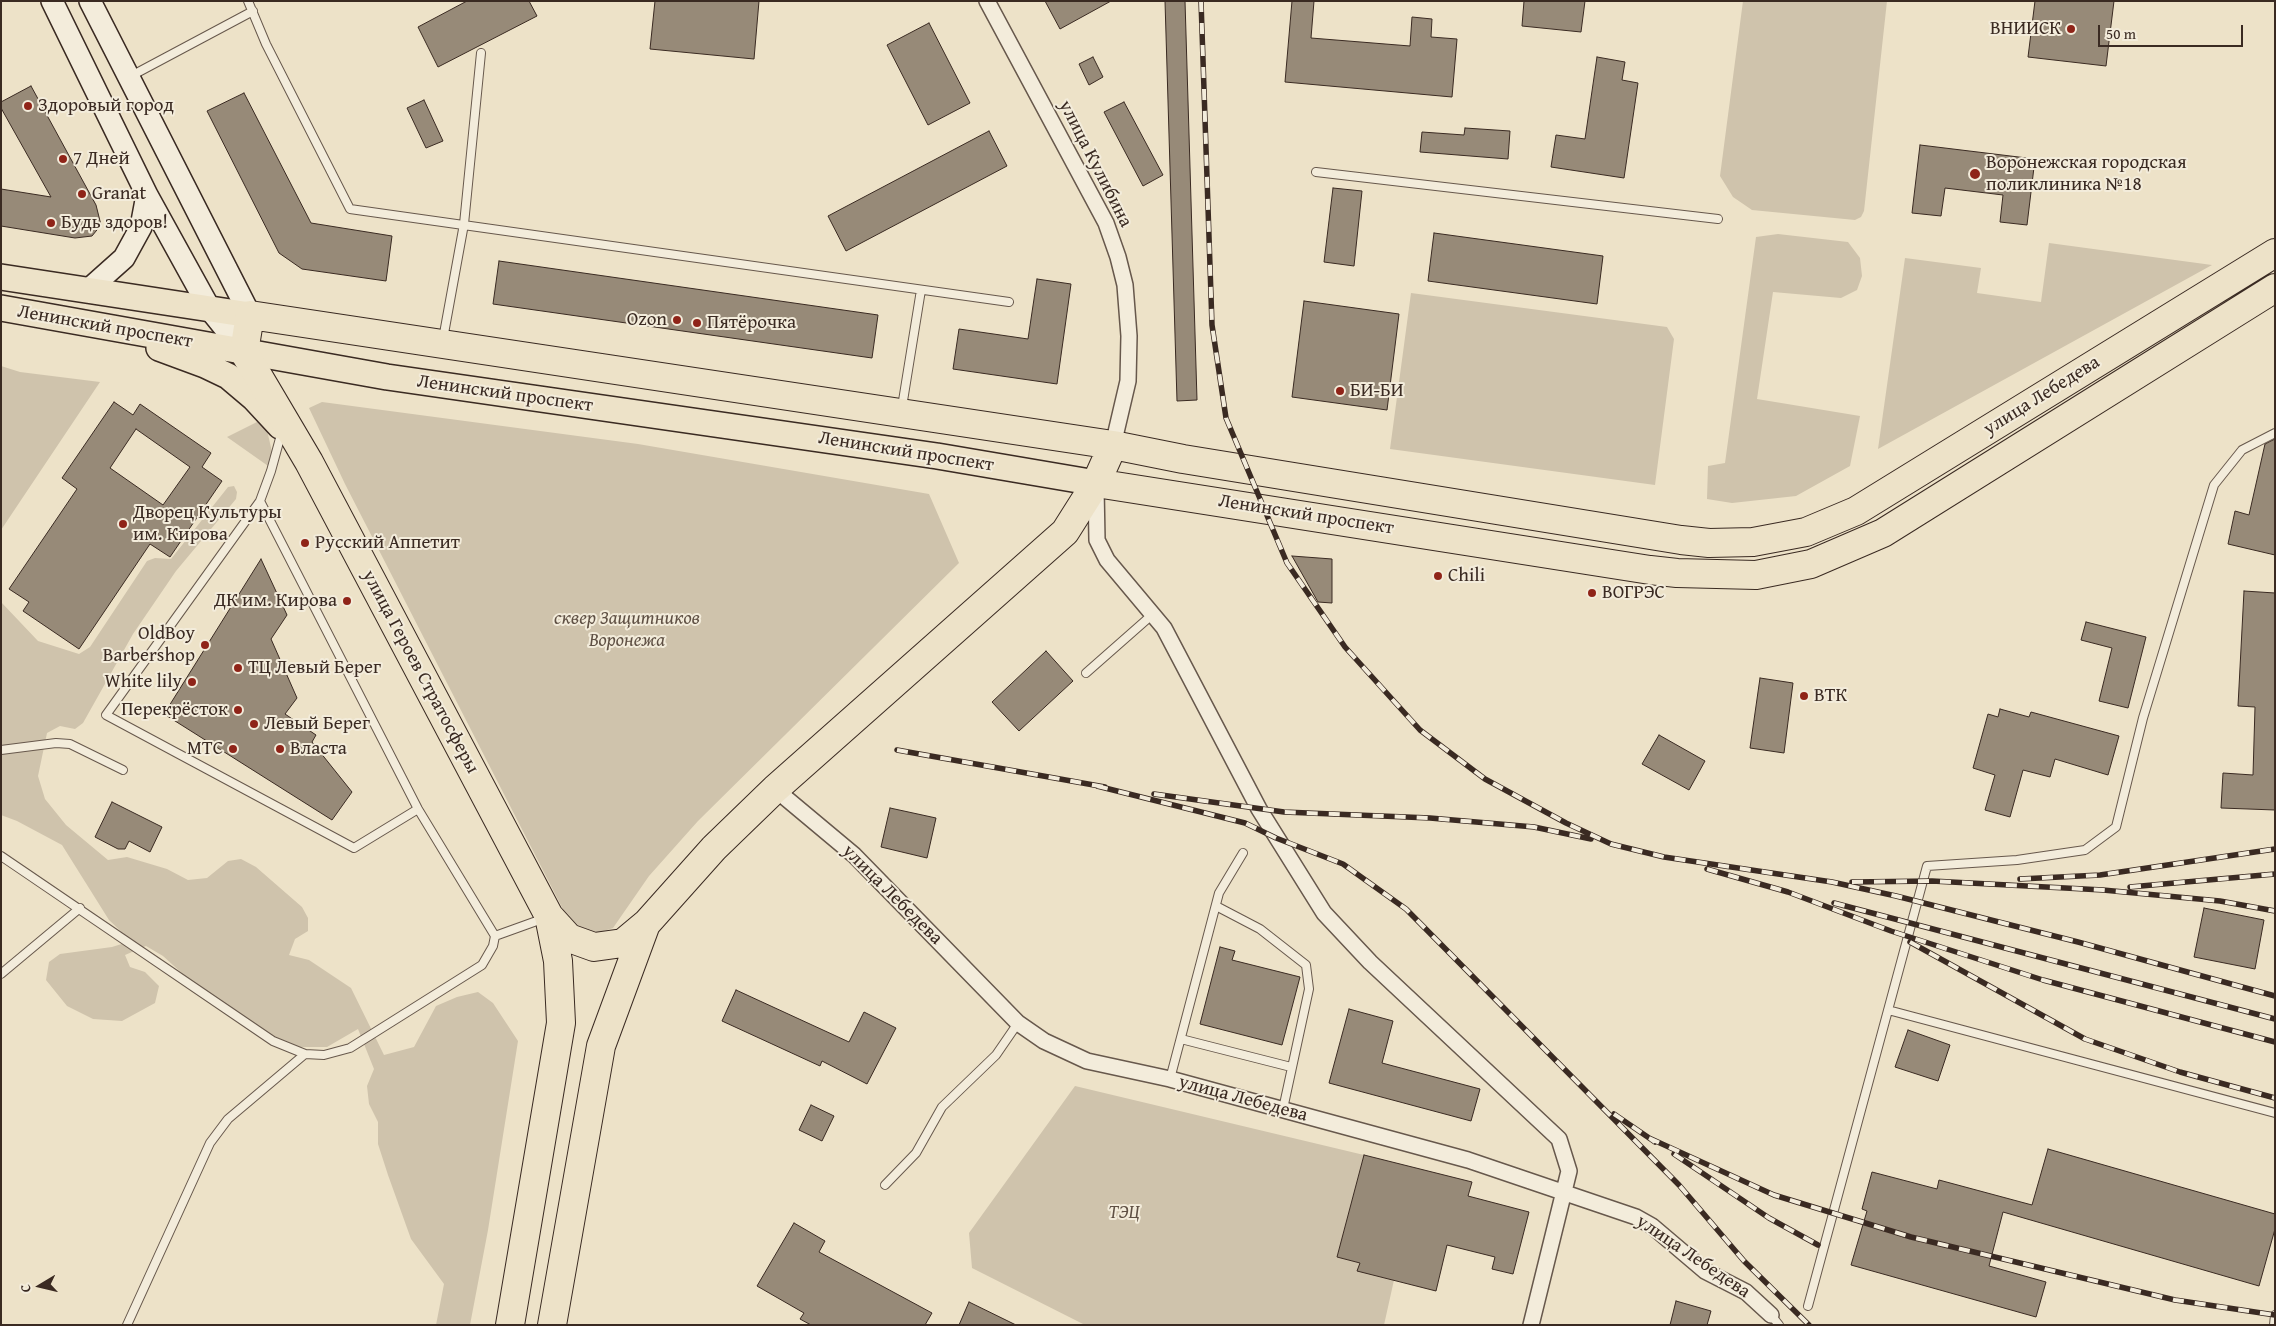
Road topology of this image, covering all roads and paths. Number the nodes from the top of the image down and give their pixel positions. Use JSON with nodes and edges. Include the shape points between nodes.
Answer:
{"nodes":[{"id":1,"x":52,"y":1,"type":"edge"},
{"id":2,"x":90,"y":1,"type":"edge"},
{"id":3,"x":248,"y":1,"type":"edge"},
{"id":4,"x":987,"y":1,"type":"edge"},
{"id":5,"x":253,"y":11,"type":"junction"},
{"id":6,"x":481,"y":53,"type":"dead end"},
{"id":7,"x":129,"y":77,"type":"junction"},
{"id":8,"x":1316,"y":172,"type":"dead end"},
{"id":9,"x":147,"y":195,"type":"junction"},
{"id":10,"x":1718,"y":219,"type":"dead end"},
{"id":11,"x":464,"y":224,"type":"junction"},
{"id":12,"x":2275,"y":253,"type":"edge"},
{"id":13,"x":1,"y":277,"type":"edge"},
{"id":14,"x":2275,"y":288,"type":"edge"},
{"id":15,"x":921,"y":290,"type":"junction"},
{"id":16,"x":87,"y":291,"type":"junction"},
{"id":17,"x":1009,"y":302,"type":"dead end"},
{"id":18,"x":1,"y":308,"type":"edge"},
{"id":19,"x":211,"y":311,"type":"junction"},
{"id":20,"x":250,"y":315,"type":"junction"},
{"id":21,"x":83,"y":322,"type":"junction"},
{"id":22,"x":442,"y":344,"type":"junction"},
{"id":23,"x":244,"y":352,"type":"junction"},
{"id":24,"x":901,"y":412,"type":"junction"},
{"id":25,"x":282,"y":428,"type":"junction"},
{"id":26,"x":2275,"y":433,"type":"edge"},
{"id":27,"x":1113,"y":445,"type":"junction"},
{"id":28,"x":302,"y":449,"type":"junction"},
{"id":29,"x":1096,"y":483,"type":"junction"},
{"id":30,"x":260,"y":501,"type":"junction"},
{"id":31,"x":1806,"y":532,"type":"joint"},
{"id":32,"x":1811,"y":564,"type":"joint"},
{"id":33,"x":1153,"y":614,"type":"junction"},
{"id":34,"x":1086,"y":673,"type":"dead end"},
{"id":35,"x":1,"y":750,"type":"edge"},
{"id":36,"x":123,"y":770,"type":"dead end"},
{"id":37,"x":775,"y":788,"type":"junction"},
{"id":38,"x":418,"y":809,"type":"junction"},
{"id":39,"x":1243,"y":853,"type":"dead end"},
{"id":40,"x":1,"y":856,"type":"edge"},
{"id":41,"x":1216,"y":906,"type":"junction"},
{"id":42,"x":80,"y":908,"type":"junction"},
{"id":43,"x":549,"y":916,"type":"junction"},
{"id":44,"x":646,"y":923,"type":"junction"},
{"id":45,"x":495,"y":936,"type":"junction"},
{"id":46,"x":1,"y":974,"type":"edge"},
{"id":47,"x":1888,"y":1010,"type":"junction"},
{"id":48,"x":1018,"y":1022,"type":"junction"},
{"id":49,"x":1181,"y":1039,"type":"junction"},
{"id":50,"x":305,"y":1054,"type":"junction"},
{"id":51,"x":1291,"y":1068,"type":"junction"},
{"id":52,"x":1170,"y":1079,"type":"junction"},
{"id":53,"x":1283,"y":1109,"type":"junction"},
{"id":54,"x":2275,"y":1113,"type":"edge"},
{"id":55,"x":885,"y":1185,"type":"dead end"},
{"id":56,"x":1565,"y":1192,"type":"junction"},
{"id":57,"x":1808,"y":1306,"type":"dead end"},
{"id":58,"x":2275,"y":1315,"type":"edge"},
{"id":59,"x":1775,"y":1320,"type":"edge"},
{"id":60,"x":127,"y":1325,"type":"edge"},
{"id":61,"x":510,"y":1325,"type":"edge"},
{"id":62,"x":552,"y":1325,"type":"edge"},
{"id":63,"x":1531,"y":1325,"type":"edge"},
{"id":64,"x":2274,"y":1325,"type":"edge"}],
"edges":[{"from":1,"to":9,"type":"main road","name":"улица Героев Стратосферы"},
{"from":2,"to":7,"type":"main road"},
{"from":3,"to":5,"type":"lane"},
{"from":4,"to":27,"type":"street","name":"улица Кулибина","via":[[1106,223],[1118,257],[1125,285],[1128,381]]},
{"from":5,"to":7,"type":"lane"},
{"from":5,"to":11,"type":"lane","via":[[266,44],[350,209]]},
{"from":6,"to":11,"type":"lane"},
{"from":7,"to":20,"type":"main road"},
{"from":8,"to":10,"type":"lane"},
{"from":9,"to":16,"type":"main road","via":[[141,227],[124,258]]},
{"from":9,"to":19,"type":"main road","name":"улица Героев Стратосферы"},
{"from":11,"to":15,"type":"lane"},
{"from":11,"to":22,"type":"lane"},
{"from":12,"to":31,"type":"highway","name":"улица Лебедева","via":[[1856,511]]},
{"from":13,"to":16,"type":"main road","name":"Ленинский проспект"},
{"from":14,"to":32,"type":"highway","name":"улица Лебедева","via":[[1883,533]]},
{"from":15,"to":17,"type":"lane"},
{"from":15,"to":24,"type":"lane"},
{"from":16,"to":19,"type":"main road","name":"Ленинский проспект"},
{"from":18,"to":21,"type":"main road","name":"Ленинский проспект"},
{"from":19,"to":20,"type":"main road","name":"Ленинский проспект"},
{"from":19,"to":23,"type":"main road","name":"улица Героев Стратосферы"},
{"from":20,"to":22,"type":"highway","name":"Ленинский проспект"},
{"from":20,"to":23,"type":"highway"},
{"from":21,"to":23,"type":"main road","name":"Ленинский проспект"},
{"from":21,"to":25,"type":"main road","via":[[228,376]]},
{"from":22,"to":24,"type":"highway","name":"Ленинский проспект"},
{"from":23,"to":28,"type":"highway","name":"улица Героев Стратосферы"},
{"from":23,"to":29,"type":"main road","name":"Ленинский проспект","via":[[387,377],[937,456]]},
{"from":24,"to":27,"type":"highway","name":"Ленинский проспект"},
{"from":25,"to":28,"type":"main road"},
{"from":25,"to":30,"type":"lane"},
{"from":26,"to":47,"type":"lane","via":[[2242,450],[2214,485],[2143,718],[2116,827],[2084,850],[2017,860],[1927,866]]},
{"from":27,"to":29,"type":"highway"},
{"from":27,"to":31,"type":"highway","name":"Ленинский проспект","via":[[1700,542],[1753,542]]},
{"from":28,"to":43,"type":"highway","name":"улица Героев Стратосферы"},
{"from":29,"to":32,"type":"highway","name":"Ленинский проспект","via":[[1650,570],[1756,575]]},
{"from":29,"to":33,"type":"street","via":[[1096,540],[1107,560]]},
{"from":29,"to":37,"type":"highway","via":[[1065,532]]},
{"from":30,"to":38,"type":"lane"},
{"from":30,"to":38,"type":"lane","via":[[106,715],[354,848]]},
{"from":33,"to":34,"type":"lane"},
{"from":33,"to":56,"type":"street","via":[[1164,628],[1276,838],[1324,913],[1370,962],[1558,1139],[1568,1171]]},
{"from":35,"to":36,"type":"lane","via":[[70,744]]},
{"from":37,"to":44,"type":"highway","via":[[714,848]]},
{"from":37,"to":48,"type":"street","name":"улица Лебедева","via":[[854,855]]},
{"from":38,"to":45,"type":"lane"},
{"from":39,"to":41,"type":"lane","via":[[1219,893]]},
{"from":40,"to":42,"type":"lane"},
{"from":41,"to":49,"type":"lane"},
{"from":41,"to":51,"type":"lane","via":[[1260,929],[1306,965],[1308,988]]},
{"from":42,"to":46,"type":"lane"},
{"from":42,"to":50,"type":"lane","via":[[274,1041]]},
{"from":43,"to":44,"type":"highway","via":[[570,938],[594,948],[623,943]]},
{"from":43,"to":45,"type":"lane"},
{"from":43,"to":61,"type":"highway","via":[[558,961],[561,1023]]},
{"from":44,"to":62,"type":"highway","via":[[601,1046]]},
{"from":45,"to":50,"type":"lane","via":[[494,946],[482,965],[378,1031],[350,1048],[324,1055]]},
{"from":47,"to":54,"type":"lane"},
{"from":47,"to":57,"type":"lane"},
{"from":48,"to":52,"type":"street","name":"улица Лебедева","via":[[1044,1041],[1087,1061]]},
{"from":48,"to":55,"type":"lane","via":[[996,1055],[942,1107],[916,1153]]},
{"from":49,"to":51,"type":"lane"},
{"from":49,"to":52,"type":"lane"},
{"from":50,"to":60,"type":"lane","via":[[228,1119],[210,1143]]},
{"from":51,"to":53,"type":"lane"},
{"from":52,"to":53,"type":"street","name":"улица Лебедева"},
{"from":53,"to":56,"type":"street","name":"улица Лебедева","via":[[1468,1160]]},
{"from":56,"to":59,"type":"street","name":"улица Лебедева","via":[[1636,1217],[1652,1226],[1705,1271],[1746,1292]]},
{"from":56,"to":63,"type":"street"},
{"from":58,"to":64,"type":"lane"}]}
